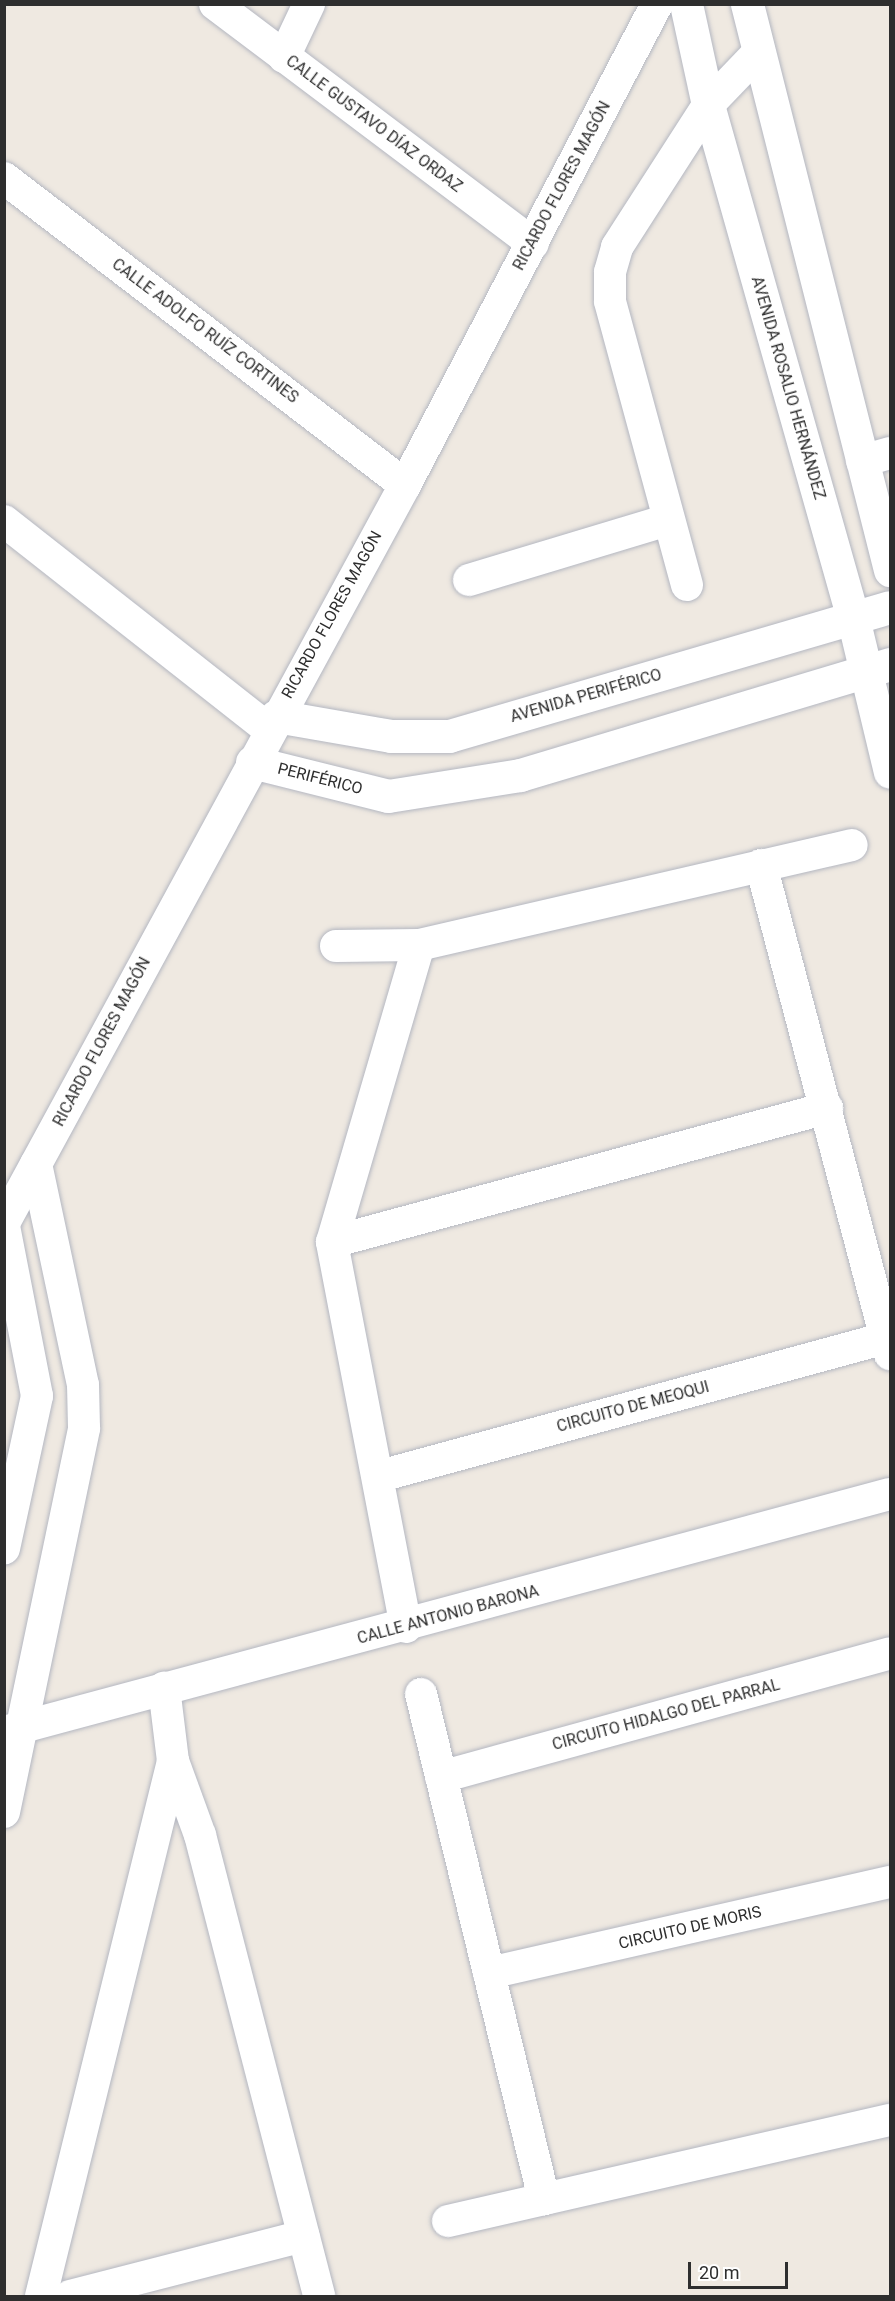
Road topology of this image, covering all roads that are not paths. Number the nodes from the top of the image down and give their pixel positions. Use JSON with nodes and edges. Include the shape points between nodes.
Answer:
{"nodes":[{"id":1,"x":215,"y":4,"type":"edge"},
{"id":2,"x":309,"y":4,"type":"edge"},
{"id":3,"x":657,"y":4,"type":"edge"},
{"id":4,"x":687,"y":4,"type":"edge"},
{"id":5,"x":747,"y":4,"type":"edge"},
{"id":6,"x":756,"y":55,"type":"junction"},
{"id":7,"x":284,"y":57,"type":"junction"},
{"id":8,"x":708,"y":105,"type":"junction"},
{"id":9,"x":4,"y":178,"type":"edge"},
{"id":10,"x":533,"y":244,"type":"junction"},
{"id":11,"x":876,"y":457,"type":"edge"},
{"id":12,"x":405,"y":485,"type":"junction"},
{"id":13,"x":668,"y":520,"type":"junction"},
{"id":14,"x":4,"y":521,"type":"edge"},
{"id":15,"x":891,"y":570,"type":"edge"},
{"id":16,"x":469,"y":580,"type":"dead end"},
{"id":17,"x":687,"y":585,"type":"dead end"},
{"id":18,"x":891,"y":607,"type":"edge"},
{"id":19,"x":853,"y":618,"type":"junction"},
{"id":20,"x":878,"y":668,"type":"edge"},
{"id":21,"x":272,"y":722,"type":"junction"},
{"id":22,"x":252,"y":762,"type":"junction"},
{"id":23,"x":891,"y":772,"type":"edge"},
{"id":24,"x":852,"y":844,"type":"dead end"},
{"id":25,"x":761,"y":865,"type":"junction"},
{"id":26,"x":419,"y":945,"type":"junction"},
{"id":27,"x":336,"y":946,"type":"dead end"},
{"id":28,"x":828,"y":1108,"type":"junction"},
{"id":29,"x":36,"y":1164,"type":"junction"},
{"id":30,"x":4,"y":1225,"type":"edge"},
{"id":31,"x":332,"y":1242,"type":"junction"},
{"id":32,"x":888,"y":1346,"type":"edge"},
{"id":33,"x":380,"y":1476,"type":"junction"},
{"id":34,"x":891,"y":1494,"type":"edge"},
{"id":35,"x":4,"y":1548,"type":"edge"},
{"id":36,"x":406,"y":1627,"type":"junction"},
{"id":37,"x":891,"y":1653,"type":"edge"},
{"id":38,"x":164,"y":1688,"type":"junction"},
{"id":39,"x":421,"y":1694,"type":"dead end"},
{"id":40,"x":15,"y":1729,"type":"edge"},
{"id":41,"x":173,"y":1761,"type":"junction"},
{"id":42,"x":441,"y":1777,"type":"junction"},
{"id":43,"x":4,"y":1812,"type":"edge"},
{"id":44,"x":891,"y":1882,"type":"edge"},
{"id":45,"x":489,"y":1973,"type":"junction"},
{"id":46,"x":891,"y":2120,"type":"edge"},
{"id":47,"x":544,"y":2199,"type":"junction"},
{"id":48,"x":448,"y":2221,"type":"dead end"},
{"id":49,"x":303,"y":2236,"type":"junction"},
{"id":50,"x":41,"y":2296,"type":"edge"},
{"id":51,"x":70,"y":2296,"type":"edge"},
{"id":52,"x":319,"y":2296,"type":"edge"}],
"edges":[{"from":1,"to":7,"type":"street","name":"CALLE GUSTAVO DÍAZ ORDAZ"},
{"from":2,"to":7,"type":"street"},
{"from":3,"to":10,"type":"street","name":"RICARDO FLORES MAGÓN"},
{"from":4,"to":8,"type":"street","name":"AVENIDA ROSALIO HERNÁNDEZ"},
{"from":5,"to":6,"type":"street"},
{"from":6,"to":8,"type":"street"},
{"from":6,"to":11,"type":"street"},
{"from":7,"to":10,"type":"street","name":"CALLE GUSTAVO DÍAZ ORDAZ"},
{"from":8,"to":13,"type":"street","via":[[617,247],[610,272],[610,301]]},
{"from":8,"to":19,"type":"street","name":"AVENIDA ROSALIO HERNÁNDEZ"},
{"from":9,"to":12,"type":"street","name":"CALLE ADOLFO RUÍZ CORTINES"},
{"from":10,"to":12,"type":"street","name":"RICARDO FLORES MAGÓN"},
{"from":11,"to":15,"type":"street"},
{"from":12,"to":21,"type":"street","name":"RICARDO FLORES MAGÓN"},
{"from":13,"to":16,"type":"street"},
{"from":13,"to":17,"type":"street"},
{"from":14,"to":21,"type":"street"},
{"from":18,"to":19,"type":"street","name":"AVENIDA PERIFÉRICO"},
{"from":19,"to":20,"type":"street","name":"AVENIDA ROSALIO HERNÁNDEZ"},
{"from":19,"to":21,"type":"street","name":"AVENIDA PERIFÉRICO","via":[[448,736],[391,736]]},
{"from":20,"to":22,"type":"street","name":"PERIFÉRICO","via":[[520,775],[388,796]]},
{"from":20,"to":23,"type":"street","name":"AVENIDA ROSALIO HERNÁNDEZ"},
{"from":21,"to":22,"type":"street","name":"RICARDO FLORES MAGÓN"},
{"from":22,"to":29,"type":"street","name":"RICARDO FLORES MAGÓN"},
{"from":24,"to":25,"type":"street"},
{"from":25,"to":26,"type":"street"},
{"from":25,"to":28,"type":"street","name":"CIRCUITO DE MEOQUI"},
{"from":26,"to":27,"type":"street"},
{"from":26,"to":31,"type":"street"},
{"from":28,"to":31,"type":"street"},
{"from":28,"to":32,"type":"street","name":"CIRCUITO DE MEOQUI"},
{"from":29,"to":30,"type":"street","name":"RICARDO FLORES MAGÓN"},
{"from":29,"to":40,"type":"street","via":[[83,1385],[84,1428]]},
{"from":30,"to":35,"type":"street","via":[[37,1396]]},
{"from":31,"to":33,"type":"street"},
{"from":32,"to":33,"type":"street","name":"CIRCUITO DE MEOQUI"},
{"from":33,"to":36,"type":"street"},
{"from":34,"to":36,"type":"street","name":"CALLE ANTONIO BARONA"},
{"from":36,"to":38,"type":"street","name":"CALLE ANTONIO BARONA"},
{"from":37,"to":42,"type":"street","name":"CIRCUITO HIDALGO DEL PARRAL"},
{"from":38,"to":40,"type":"street","name":"CALLE ANTONIO BARONA"},
{"from":38,"to":41,"type":"street"},
{"from":39,"to":42,"type":"street"},
{"from":40,"to":43,"type":"street"},
{"from":41,"to":49,"type":"street","via":[[200,1835]]},
{"from":41,"to":50,"type":"street"},
{"from":42,"to":45,"type":"street"},
{"from":44,"to":45,"type":"street","name":"CIRCUITO DE MORIS"},
{"from":45,"to":47,"type":"street"},
{"from":46,"to":47,"type":"street"},
{"from":47,"to":48,"type":"street"},
{"from":49,"to":51,"type":"street"},
{"from":49,"to":52,"type":"street"}]}
